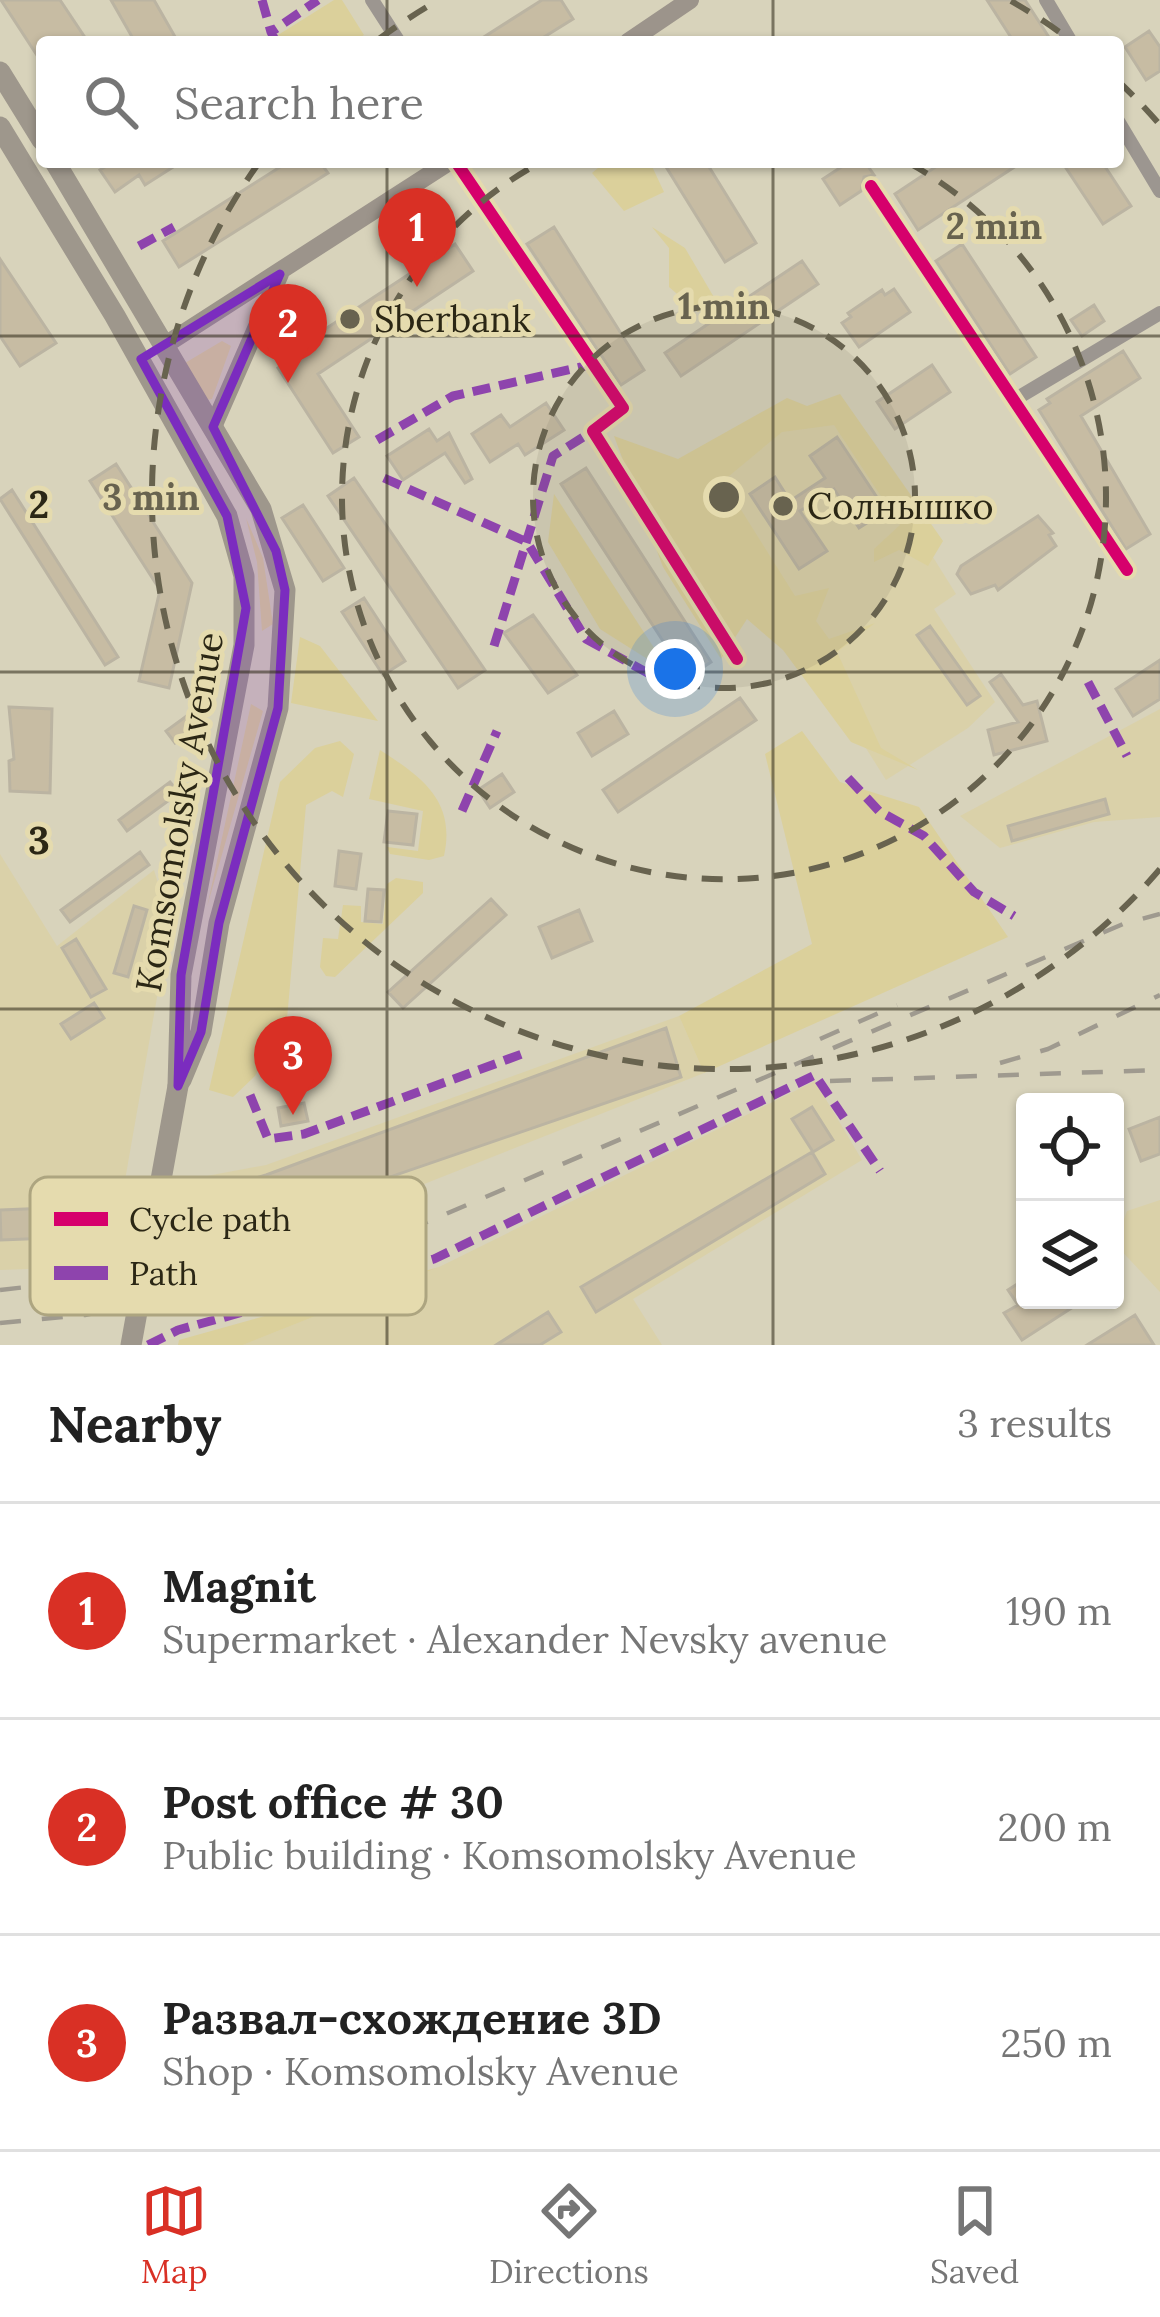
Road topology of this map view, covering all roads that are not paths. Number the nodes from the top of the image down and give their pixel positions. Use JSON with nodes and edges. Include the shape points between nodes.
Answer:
{"nodes":[{"id":1,"x":372,"y":0,"type":"edge"},
{"id":2,"x":691,"y":0,"type":"edge"},
{"id":3,"x":1046,"y":0,"type":"edge"},
{"id":4,"x":396,"y":36,"type":"edge"},
{"id":5,"x":637,"y":36,"type":"edge"},
{"id":6,"x":1067,"y":36,"type":"edge"},
{"id":7,"x":0,"y":72,"type":"edge"},
{"id":8,"x":0,"y":127,"type":"edge"},
{"id":9,"x":36,"y":130,"type":"edge"},
{"id":10,"x":1124,"y":131,"type":"edge"},
{"id":11,"x":59,"y":168,"type":"edge"},
{"id":12,"x":443,"y":168,"type":"edge"},
{"id":13,"x":456,"y":168,"type":"edge"},
{"id":14,"x":871,"y":186,"type":"dead end"},
{"id":15,"x":1160,"y":191,"type":"edge"},
{"id":16,"x":280,"y":274,"type":"junction"},
{"id":17,"x":1160,"y":313,"type":"edge"},
{"id":18,"x":165,"y":345,"type":"junction"},
{"id":19,"x":141,"y":359,"type":"junction"},
{"id":20,"x":1014,"y":400,"type":"junction"},
{"id":21,"x":212,"y":428,"type":"junction"},
{"id":22,"x":1127,"y":570,"type":"dead end"},
{"id":23,"x":737,"y":659,"type":"dead end"},
{"id":24,"x":178,"y":1086,"type":"junction"},
{"id":25,"x":161,"y":1177,"type":"edge"},
{"id":26,"x":136,"y":1315,"type":"edge"},
{"id":27,"x":130,"y":1345,"type":"edge"}],
"edges":[{"from":1,"to":4,"type":"street"},
{"from":2,"to":5,"type":"main road"},
{"from":3,"to":6,"type":"street"},
{"from":7,"to":9,"type":"main road"},
{"from":8,"to":19,"type":"main road"},
{"from":10,"to":15,"type":"street"},
{"from":11,"to":18,"type":"main road","name":"Komsomolsky Avenue"},
{"from":12,"to":16,"type":"main road"},
{"from":13,"to":23,"type":"street","via":[[623,408],[592,431]]},
{"from":14,"to":20,"type":"street"},
{"from":16,"to":18,"type":"main road"},
{"from":16,"to":21,"type":"main road"},
{"from":17,"to":20,"type":"street"},
{"from":18,"to":19,"type":"main road"},
{"from":18,"to":21,"type":"main road","name":"Komsomolsky Avenue"},
{"from":19,"to":24,"type":"main road","name":"Komsomolsky Avenue","via":[[227,516],[244,576],[244,645],[181,975]]},
{"from":20,"to":22,"type":"street"},
{"from":21,"to":24,"type":"main road","name":"Komsomolsky Avenue","via":[[262,509],[284,590],[285,630],[278,708],[219,923],[201,1032]]},
{"from":24,"to":25,"type":"main road","name":"Komsomolsky Avenue","bridge":true},
{"from":26,"to":27,"type":"main road","name":"Komsomolsky Avenue","bridge":true}]}
